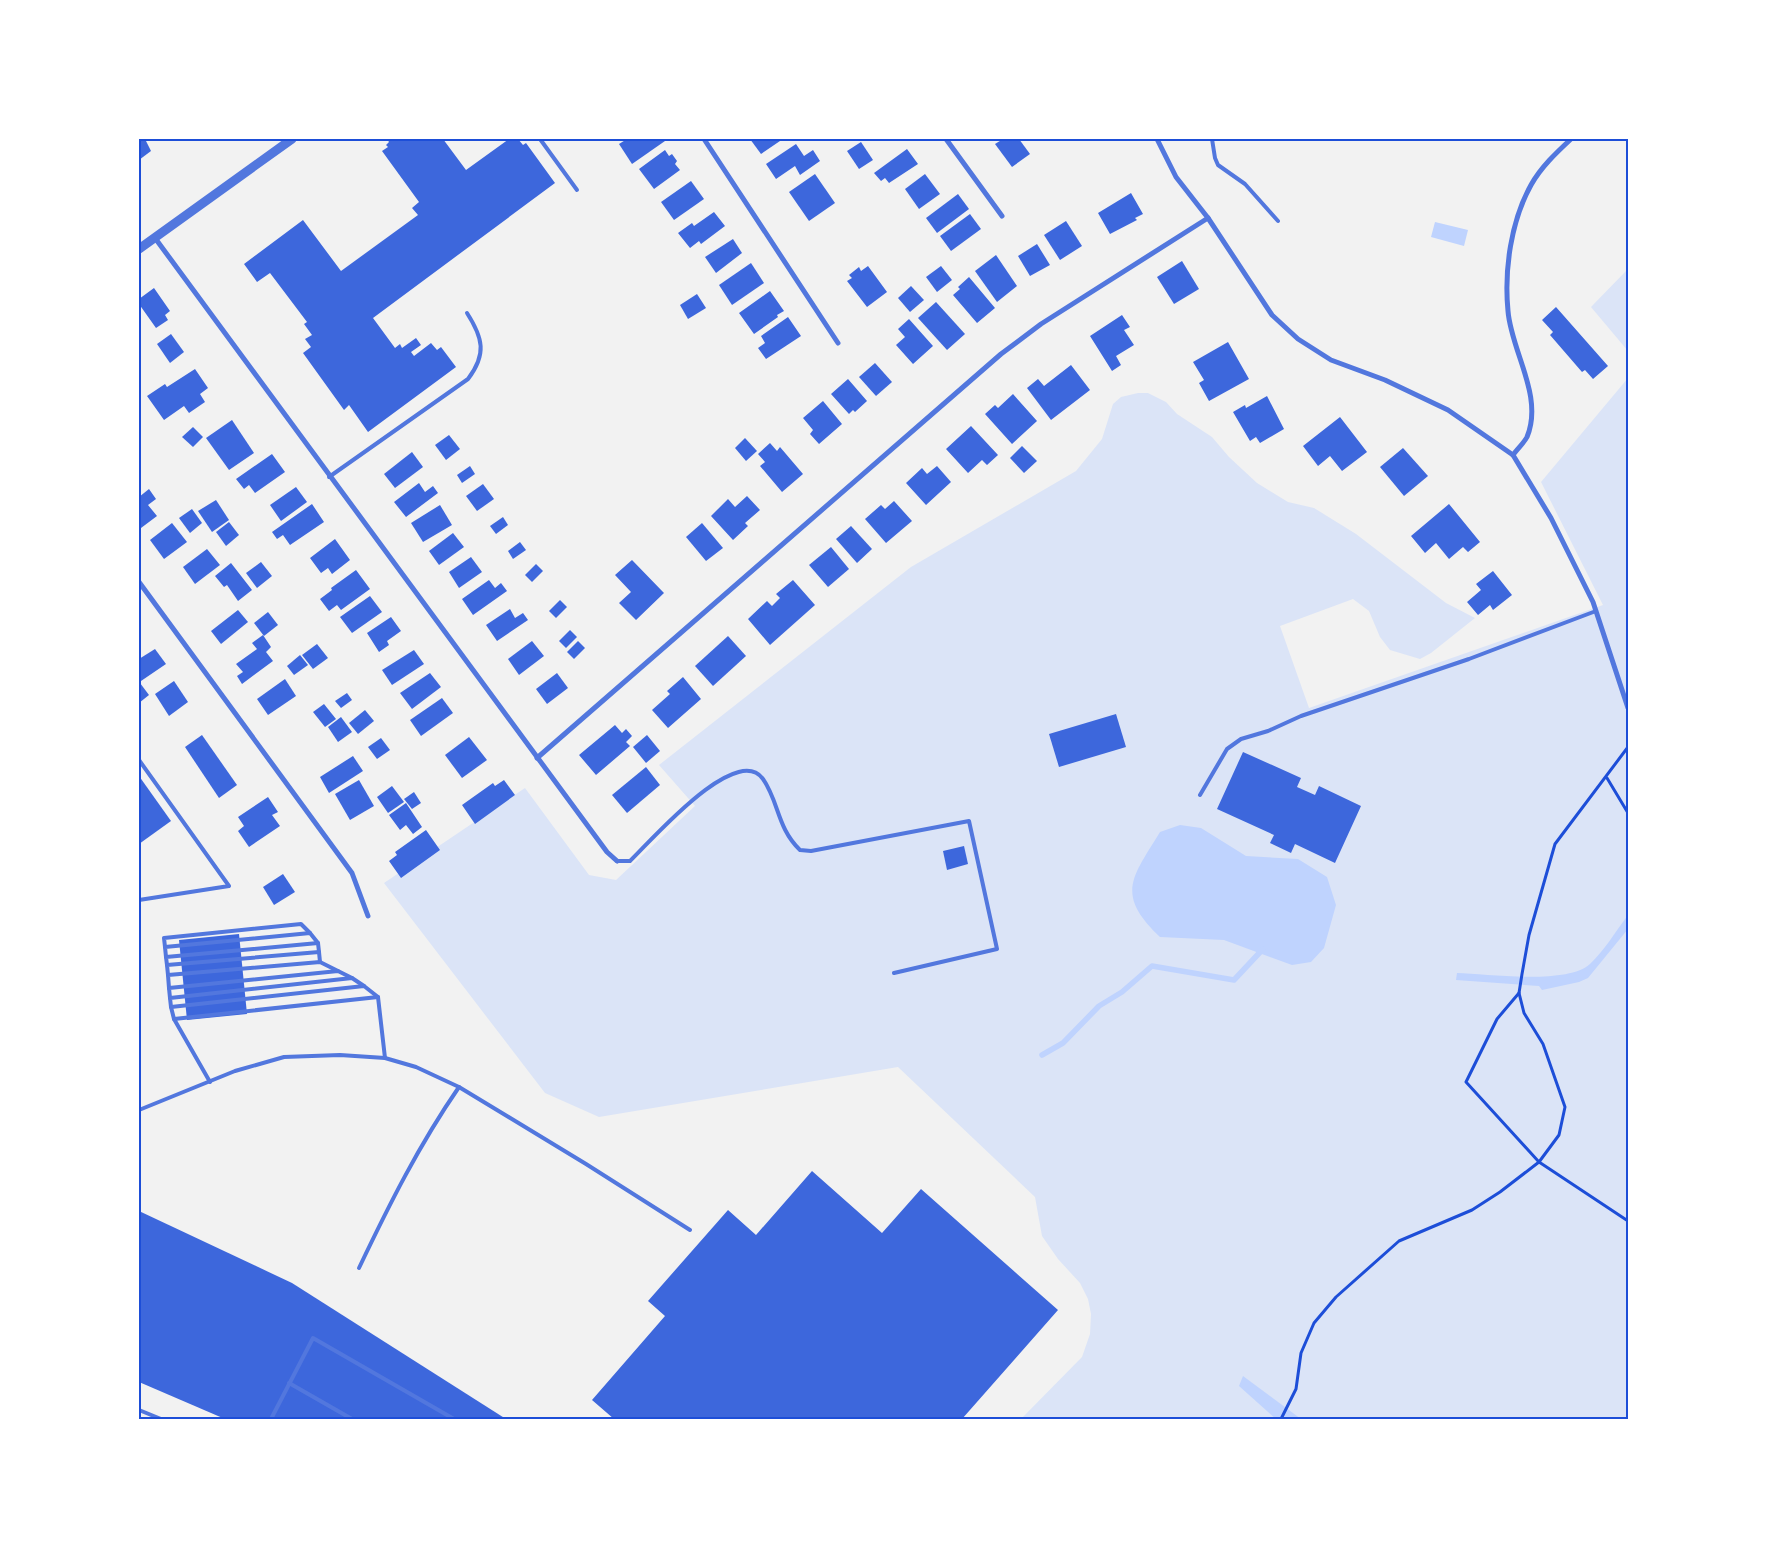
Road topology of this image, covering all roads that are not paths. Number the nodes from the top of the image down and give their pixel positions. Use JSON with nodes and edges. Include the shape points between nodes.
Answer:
{"nodes":[{"id":1,"x":292,"y":139,"type":"edge"},
{"id":2,"x":540,"y":139,"type":"edge"},
{"id":3,"x":704,"y":139,"type":"edge"},
{"id":4,"x":946,"y":139,"type":"edge"},
{"id":5,"x":1157,"y":139,"type":"edge"},
{"id":6,"x":1212,"y":139,"type":"edge"},
{"id":7,"x":1571,"y":139,"type":"edge"},
{"id":8,"x":577,"y":190,"type":"dead end"},
{"id":9,"x":1002,"y":216,"type":"dead end"},
{"id":10,"x":1208,"y":218,"type":"junction"},
{"id":11,"x":1278,"y":221,"type":"dead end"},
{"id":12,"x":155,"y":238,"type":"junction"},
{"id":13,"x":139,"y":249,"type":"edge"},
{"id":14,"x":467,"y":313,"type":"dead end"},
{"id":15,"x":838,"y":343,"type":"dead end"},
{"id":16,"x":1513,"y":455,"type":"junction"},
{"id":17,"x":329,"y":477,"type":"junction"},
{"id":18,"x":139,"y":582,"type":"edge"},
{"id":19,"x":1596,"y":611,"type":"junction"},
{"id":20,"x":1628,"y":708,"type":"edge"},
{"id":21,"x":537,"y":758,"type":"junction"},
{"id":22,"x":139,"y":760,"type":"edge"},
{"id":23,"x":1200,"y":795,"type":"dead end"},
{"id":24,"x":617,"y":861,"type":"joint"},
{"id":25,"x":139,"y":900,"type":"edge"},
{"id":26,"x":368,"y":916,"type":"dead end"},
{"id":27,"x":310,"y":933,"type":"junction"},
{"id":28,"x":318,"y":943,"type":"junction"},
{"id":29,"x":165,"y":947,"type":"junction"},
{"id":30,"x":319,"y":952,"type":"junction"},
{"id":31,"x":166,"y":957,"type":"junction"},
{"id":32,"x":320,"y":962,"type":"junction"},
{"id":33,"x":167,"y":966,"type":"junction"},
{"id":34,"x":338,"y":971,"type":"junction"},
{"id":35,"x":894,"y":973,"type":"dead end"},
{"id":36,"x":168,"y":975,"type":"junction"},
{"id":37,"x":352,"y":978,"type":"junction"},
{"id":38,"x":364,"y":986,"type":"junction"},
{"id":39,"x":169,"y":988,"type":"junction"},
{"id":40,"x":378,"y":996,"type":"junction"},
{"id":41,"x":170,"y":998,"type":"junction"},
{"id":42,"x":171,"y":1006,"type":"junction"},
{"id":43,"x":174,"y":1019,"type":"junction"},
{"id":44,"x":385,"y":1058,"type":"junction"},
{"id":45,"x":210,"y":1082,"type":"junction"},
{"id":46,"x":458,"y":1088,"type":"junction"},
{"id":47,"x":139,"y":1110,"type":"edge"},
{"id":48,"x":690,"y":1230,"type":"dead end"},
{"id":49,"x":359,"y":1268,"type":"dead end"},
{"id":50,"x":289,"y":1383,"type":"junction"},
{"id":51,"x":139,"y":1410,"type":"edge"},
{"id":52,"x":160,"y":1419,"type":"edge"},
{"id":53,"x":271,"y":1419,"type":"edge"},
{"id":54,"x":352,"y":1419,"type":"edge"},
{"id":55,"x":454,"y":1419,"type":"edge"}],
"edges":[{"from":1,"to":12,"type":"street"},
{"from":2,"to":8,"type":"lane"},
{"from":3,"to":15,"type":"street"},
{"from":4,"to":9,"type":"street"},
{"from":5,"to":10,"type":"street","via":[[1176,177]]},
{"from":6,"to":11,"type":"lane","via":[[1218,165],[1246,184]]},
{"from":7,"to":16,"type":"street","via":[[1551,158],[1531,185],[1516,222],[1510,250],[1508,312],[1525,374],[1532,418],[1526,438]]},
{"from":10,"to":16,"type":"street","via":[[1272,315],[1298,339],[1331,360],[1386,380],[1448,410]]},
{"from":10,"to":21,"type":"street","via":[[1041,324],[1001,354]]},
{"from":12,"to":13,"type":"street"},
{"from":12,"to":17,"type":"street"},
{"from":14,"to":17,"type":"lane","via":[[477,328],[481,346],[478,365],[468,379]]},
{"from":16,"to":19,"type":"street","via":[[1551,518]]},
{"from":17,"to":21,"type":"street"},
{"from":18,"to":26,"type":"street","via":[[352,873]]},
{"from":19,"to":20,"type":"street"},
{"from":19,"to":23,"type":"lane","via":[[1241,739],[1227,749]]},
{"from":21,"to":24,"type":"street"},
{"from":22,"to":25,"type":"lane","via":[[229,886]]},
{"from":24,"to":35,"type":"lane","via":[[630,861],[706,788],[736,771],[753,770],[762,778],[785,832],[800,850],[811,851],[968,821],[997,949]]},
{"from":27,"to":28,"type":"lane"},
{"from":27,"to":29,"type":"lane"},
{"from":27,"to":29,"type":"lane","via":[[301,924],[164,938]]},
{"from":28,"to":30,"type":"lane"},
{"from":28,"to":31,"type":"lane"},
{"from":29,"to":31,"type":"lane"},
{"from":30,"to":32,"type":"lane"},
{"from":30,"to":33,"type":"lane"},
{"from":31,"to":33,"type":"lane"},
{"from":32,"to":34,"type":"lane"},
{"from":32,"to":36,"type":"lane"},
{"from":33,"to":36,"type":"lane"},
{"from":34,"to":37,"type":"lane"},
{"from":34,"to":39,"type":"lane"},
{"from":36,"to":39,"type":"lane"},
{"from":37,"to":38,"type":"lane"},
{"from":37,"to":41,"type":"lane"},
{"from":38,"to":40,"type":"lane"},
{"from":38,"to":42,"type":"lane"},
{"from":39,"to":41,"type":"lane"},
{"from":40,"to":43,"type":"lane"},
{"from":40,"to":44,"type":"lane"},
{"from":41,"to":42,"type":"lane"},
{"from":42,"to":43,"type":"lane"},
{"from":43,"to":45,"type":"lane"},
{"from":44,"to":45,"type":"lane","via":[[299,1055],[235,1071]]},
{"from":44,"to":46,"type":"lane","via":[[416,1067]]},
{"from":45,"to":47,"type":"lane"},
{"from":46,"to":48,"type":"lane"},
{"from":46,"to":49,"type":"lane","via":[[408,1168]]},
{"from":50,"to":53,"type":"lane"},
{"from":50,"to":54,"type":"lane"},
{"from":50,"to":55,"type":"lane","via":[[313,1338]]},
{"from":51,"to":52,"type":"lane"}]}
